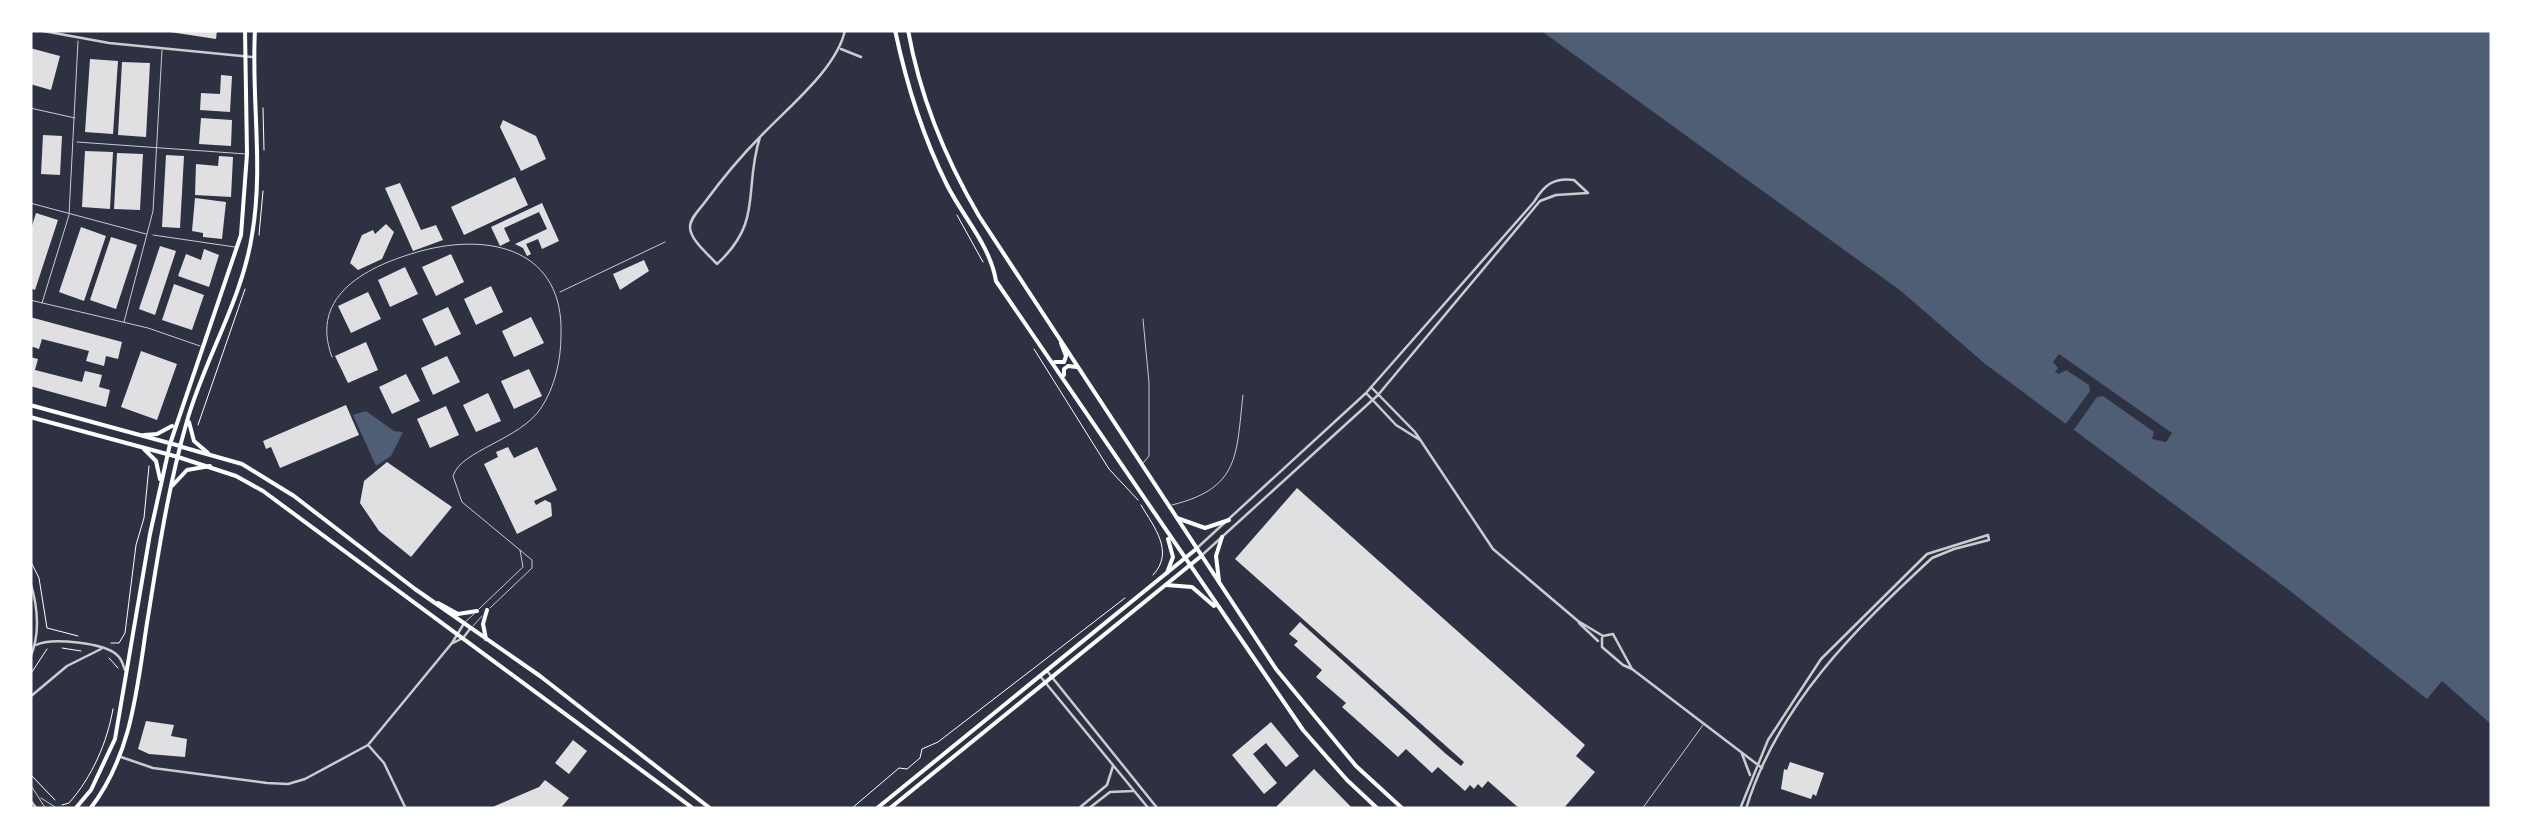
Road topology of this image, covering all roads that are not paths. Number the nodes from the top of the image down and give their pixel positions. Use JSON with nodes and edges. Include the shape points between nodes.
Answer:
{"nodes":[{"id":1,"x":39,"y":30,"type":"edge"},
{"id":2,"x":244,"y":30,"type":"edge"},
{"id":3,"x":254,"y":30,"type":"edge"},
{"id":4,"x":845,"y":30,"type":"edge"},
{"id":5,"x":896,"y":30,"type":"edge"},
{"id":6,"x":908,"y":30,"type":"edge"},
{"id":7,"x":47,"y":31,"type":"edge"},
{"id":8,"x":78,"y":38,"type":"junction"},
{"id":9,"x":840,"y":48,"type":"junction"},
{"id":10,"x":162,"y":50,"type":"junction"},
{"id":11,"x":244,"y":57,"type":"junction"},
{"id":12,"x":861,"y":57,"type":"dead end"},
{"id":13,"x":253,"y":58,"type":"junction"},
{"id":14,"x":30,"y":108,"type":"edge"},
{"id":15,"x":76,"y":118,"type":"junction"},
{"id":16,"x":760,"y":137,"type":"junction"},
{"id":17,"x":74,"y":142,"type":"junction"},
{"id":18,"x":157,"y":148,"type":"junction"},
{"id":19,"x":248,"y":154,"type":"junction"},
{"id":20,"x":30,"y":203,"type":"edge"},
{"id":21,"x":69,"y":216,"type":"junction"},
{"id":22,"x":149,"y":234,"type":"junction"},
{"id":23,"x":665,"y":242,"type":"dead end"},
{"id":24,"x":238,"y":247,"type":"junction"},
{"id":25,"x":558,"y":294,"type":"junction"},
{"id":26,"x":30,"y":300,"type":"edge"},
{"id":27,"x":42,"y":303,"type":"junction"},
{"id":28,"x":1143,"y":319,"type":"dead end"},
{"id":29,"x":124,"y":322,"type":"junction"},
{"id":30,"x":1057,"y":334,"type":"junction"},
{"id":31,"x":204,"y":347,"type":"junction"},
{"id":32,"x":332,"y":357,"type":"dead end"},
{"id":33,"x":1051,"y":360,"type":"junction"},
{"id":34,"x":1081,"y":370,"type":"junction"},
{"id":35,"x":1067,"y":384,"type":"junction"},
{"id":36,"x":1370,"y":388,"type":"junction"},
{"id":37,"x":1366,"y":393,"type":"junction"},
{"id":38,"x":1244,"y":395,"type":"dead end"},
{"id":39,"x":1378,"y":395,"type":"junction"},
{"id":40,"x":1372,"y":400,"type":"junction"},
{"id":41,"x":30,"y":406,"type":"edge"},
{"id":42,"x":188,"y":417,"type":"junction"},
{"id":43,"x":30,"y":418,"type":"edge"},
{"id":44,"x":1402,"y":419,"type":"junction"},
{"id":45,"x":176,"y":422,"type":"junction"},
{"id":46,"x":1396,"y":425,"type":"junction"},
{"id":47,"x":139,"y":436,"type":"junction"},
{"id":48,"x":1420,"y":440,"type":"junction"},
{"id":49,"x":170,"y":444,"type":"junction"},
{"id":50,"x":141,"y":446,"type":"junction"},
{"id":51,"x":180,"y":446,"type":"junction"},
{"id":52,"x":208,"y":453,"type":"junction"},
{"id":53,"x":167,"y":454,"type":"junction"},
{"id":54,"x":178,"y":457,"type":"junction"},
{"id":55,"x":1142,"y":465,"type":"junction"},
{"id":56,"x":210,"y":466,"type":"junction"},
{"id":57,"x":161,"y":484,"type":"junction"},
{"id":58,"x":171,"y":488,"type":"junction"},
{"id":59,"x":1168,"y":506,"type":"junction"},
{"id":60,"x":1174,"y":515,"type":"junction"},
{"id":61,"x":1229,"y":520,"type":"junction"},
{"id":62,"x":1166,"y":533,"type":"junction"},
{"id":63,"x":1222,"y":538,"type":"junction"},
{"id":64,"x":518,"y":547,"type":"junction"},
{"id":65,"x":1195,"y":550,"type":"junction"},
{"id":66,"x":1200,"y":557,"type":"junction"},
{"id":67,"x":1184,"y":559,"type":"junction"},
{"id":68,"x":1190,"y":567,"type":"junction"},
{"id":69,"x":1167,"y":572,"type":"junction"},
{"id":70,"x":30,"y":582,"type":"edge"},
{"id":71,"x":1166,"y":585,"type":"junction"},
{"id":72,"x":1220,"y":587,"type":"junction"},
{"id":73,"x":434,"y":602,"type":"junction"},
{"id":74,"x":487,"y":610,"type":"junction"},
{"id":75,"x":1218,"y":610,"type":"junction"},
{"id":76,"x":477,"y":611,"type":"junction"},
{"id":77,"x":1578,"y":621,"type":"junction"},
{"id":78,"x":464,"y":624,"type":"junction"},
{"id":79,"x":470,"y":628,"type":"junction"},
{"id":80,"x":456,"y":632,"type":"junction"},
{"id":81,"x":1602,"y":636,"type":"junction"},
{"id":82,"x":463,"y":638,"type":"junction"},
{"id":83,"x":486,"y":639,"type":"junction"},
{"id":84,"x":1600,"y":642,"type":"junction"},
{"id":85,"x":452,"y":643,"type":"junction"},
{"id":86,"x":35,"y":646,"type":"junction"},
{"id":87,"x":103,"y":649,"type":"junction"},
{"id":88,"x":30,"y":658,"type":"edge"},
{"id":89,"x":1632,"y":668,"type":"junction"},
{"id":90,"x":1046,"y":670,"type":"junction"},
{"id":91,"x":1039,"y":675,"type":"junction"},
{"id":92,"x":128,"y":677,"type":"junction"},
{"id":93,"x":1052,"y":678,"type":"junction"},
{"id":94,"x":545,"y":680,"type":"junction"},
{"id":95,"x":1046,"y":684,"type":"junction"},
{"id":96,"x":1796,"y":693,"type":"junction"},
{"id":97,"x":536,"y":694,"type":"junction"},
{"id":98,"x":30,"y":697,"type":"edge"},
{"id":99,"x":1801,"y":697,"type":"junction"},
{"id":100,"x":604,"y":725,"type":"junction"},
{"id":101,"x":1702,"y":725,"type":"junction"},
{"id":102,"x":599,"y":740,"type":"junction"},
{"id":103,"x":368,"y":745,"type":"junction"},
{"id":104,"x":1741,"y":753,"type":"junction"},
{"id":105,"x":121,"y":757,"type":"junction"},
{"id":106,"x":1756,"y":764,"type":"junction"},
{"id":107,"x":1113,"y":766,"type":"junction"},
{"id":108,"x":1762,"y":768,"type":"junction"},
{"id":109,"x":1750,"y":779,"type":"junction"},
{"id":110,"x":30,"y":784,"type":"edge"},
{"id":111,"x":1134,"y":791,"type":"junction"},
{"id":112,"x":39,"y":796,"type":"junction"},
{"id":113,"x":30,"y":800,"type":"edge"},
{"id":114,"x":58,"y":807,"type":"edge"},
{"id":115,"x":74,"y":808,"type":"edge"},
{"id":116,"x":36,"y":809,"type":"edge"},
{"id":117,"x":46,"y":809,"type":"edge"},
{"id":118,"x":90,"y":809,"type":"edge"},
{"id":119,"x":406,"y":809,"type":"edge"},
{"id":120,"x":694,"y":809,"type":"edge"},
{"id":121,"x":711,"y":809,"type":"edge"},
{"id":122,"x":876,"y":809,"type":"edge"},
{"id":123,"x":889,"y":809,"type":"edge"},
{"id":124,"x":1078,"y":809,"type":"edge"},
{"id":125,"x":1088,"y":809,"type":"edge"},
{"id":126,"x":1149,"y":809,"type":"edge"},
{"id":127,"x":1158,"y":809,"type":"edge"},
{"id":128,"x":1378,"y":809,"type":"edge"},
{"id":129,"x":1403,"y":809,"type":"edge"},
{"id":130,"x":1642,"y":809,"type":"edge"},
{"id":131,"x":1740,"y":809,"type":"edge"},
{"id":132,"x":1746,"y":809,"type":"edge"}],
"edges":[{"from":1,"to":7,"type":"street"},
{"from":2,"to":11,"type":"main road"},
{"from":3,"to":13,"type":"main road"},
{"from":4,"to":9,"type":"street"},
{"from":5,"to":33,"type":"main road","via":[[939,167],[992,259],[996,281]]},
{"from":6,"to":30,"type":"main road","via":[[926,102],[954,172]]},
{"from":7,"to":8,"type":"street"},
{"from":8,"to":10,"type":"street"},
{"from":8,"to":15,"type":"lane"},
{"from":9,"to":12,"type":"street"},
{"from":9,"to":16,"type":"street"},
{"from":10,"to":11,"type":"street"},
{"from":10,"to":18,"type":"lane"},
{"from":11,"to":13,"type":"street"},
{"from":11,"to":19,"type":"main road"},
{"from":13,"to":42,"type":"main road","via":[[259,156],[252,236]]},
{"from":14,"to":15,"type":"lane"},
{"from":15,"to":17,"type":"lane"},
{"from":16,"to":16,"type":"street","via":[[748,218],[741,238],[716,264],[692,235],[691,222]]},
{"from":17,"to":18,"type":"lane"},
{"from":17,"to":21,"type":"lane"},
{"from":18,"to":19,"type":"lane"},
{"from":18,"to":22,"type":"lane"},
{"from":19,"to":24,"type":"main road"},
{"from":20,"to":21,"type":"lane"},
{"from":21,"to":22,"type":"lane"},
{"from":21,"to":27,"type":"lane"},
{"from":22,"to":24,"type":"lane"},
{"from":22,"to":29,"type":"lane"},
{"from":23,"to":25,"type":"lane"},
{"from":24,"to":31,"type":"main road"},
{"from":25,"to":32,"type":"lane","via":[[534,262],[509,250],[460,245],[408,254],[344,287],[325,329]]},
{"from":25,"to":64,"type":"lane","via":[[561,343],[548,397],[520,431],[459,462],[453,476],[462,502]]},
{"from":26,"to":27,"type":"lane"},
{"from":27,"to":29,"type":"lane"},
{"from":28,"to":55,"type":"lane","via":[[1150,424]]},
{"from":29,"to":31,"type":"lane"},
{"from":30,"to":33,"type":"main road","via":[[1066,356],[1058,364]]},
{"from":30,"to":34,"type":"main road"},
{"from":31,"to":45,"type":"main road"},
{"from":33,"to":35,"type":"main road"},
{"from":34,"to":35,"type":"main road","via":[[1064,369]]},
{"from":34,"to":55,"type":"main road"},
{"from":35,"to":62,"type":"main road"},
{"from":36,"to":37,"type":"street"},
{"from":36,"to":39,"type":"street"},
{"from":36,"to":39,"type":"street","via":[[1545,186],[1574,180],[1588,193],[1540,201]]},
{"from":37,"to":40,"type":"street"},
{"from":37,"to":61,"type":"street"},
{"from":38,"to":59,"type":"lane","via":[[1236,456],[1226,478],[1206,494]]},
{"from":39,"to":40,"type":"street"},
{"from":39,"to":44,"type":"street"},
{"from":40,"to":46,"type":"street"},
{"from":40,"to":63,"type":"street"},
{"from":41,"to":47,"type":"main road"},
{"from":42,"to":51,"type":"main road"},
{"from":42,"to":52,"type":"main road","via":[[194,441]]},
{"from":43,"to":50,"type":"main road"},
{"from":44,"to":46,"type":"street"},
{"from":44,"to":48,"type":"street"},
{"from":45,"to":47,"type":"main road"},
{"from":45,"to":49,"type":"main road"},
{"from":46,"to":48,"type":"street"},
{"from":47,"to":49,"type":"main road"},
{"from":48,"to":77,"type":"street","via":[[1493,549]]},
{"from":49,"to":51,"type":"main road"},
{"from":49,"to":53,"type":"main road"},
{"from":50,"to":53,"type":"main road"},
{"from":50,"to":57,"type":"main road","via":[[156,461]]},
{"from":51,"to":52,"type":"main road"},
{"from":51,"to":54,"type":"main road"},
{"from":52,"to":73,"type":"main road","via":[[242,464],[294,496]]},
{"from":53,"to":54,"type":"main road"},
{"from":53,"to":57,"type":"main road"},
{"from":54,"to":56,"type":"main road"},
{"from":54,"to":58,"type":"main road"},
{"from":55,"to":59,"type":"main road"},
{"from":56,"to":58,"type":"main road","via":[[187,470]]},
{"from":56,"to":80,"type":"main road","via":[[262,491]]},
{"from":57,"to":92,"type":"main road"},
{"from":58,"to":105,"type":"main road"},
{"from":59,"to":60,"type":"main road"},
{"from":60,"to":61,"type":"main road","via":[[1205,528]]},
{"from":60,"to":65,"type":"main road"},
{"from":61,"to":65,"type":"street"},
{"from":62,"to":67,"type":"main road"},
{"from":62,"to":69,"type":"main road","via":[[1172,557]]},
{"from":63,"to":66,"type":"street"},
{"from":63,"to":72,"type":"main road","via":[[1216,556]]},
{"from":64,"to":74,"type":"lane","via":[[532,568]]},
{"from":64,"to":76,"type":"lane","via":[[522,566]]},
{"from":65,"to":66,"type":"main road"},
{"from":65,"to":67,"type":"main road"},
{"from":66,"to":68,"type":"main road"},
{"from":66,"to":72,"type":"main road"},
{"from":67,"to":68,"type":"main road"},
{"from":67,"to":69,"type":"main road"},
{"from":68,"to":71,"type":"main road"},
{"from":68,"to":75,"type":"main road"},
{"from":69,"to":90,"type":"main road"},
{"from":70,"to":86,"type":"street","via":[[38,617]]},
{"from":71,"to":75,"type":"main road","via":[[1192,588]]},
{"from":71,"to":93,"type":"main road"},
{"from":72,"to":129,"type":"main road","via":[[1314,719]]},
{"from":73,"to":76,"type":"main road","via":[[458,614]]},
{"from":73,"to":78,"type":"main road"},
{"from":74,"to":79,"type":"lane"},
{"from":74,"to":83,"type":"main road"},
{"from":75,"to":128,"type":"main road","via":[[1303,730]]},
{"from":76,"to":78,"type":"lane"},
{"from":77,"to":81,"type":"street"},
{"from":77,"to":84,"type":"street"},
{"from":78,"to":79,"type":"main road"},
{"from":78,"to":80,"type":"street"},
{"from":79,"to":82,"type":"street"},
{"from":79,"to":83,"type":"main road"},
{"from":80,"to":82,"type":"main road"},
{"from":80,"to":85,"type":"street"},
{"from":81,"to":84,"type":"street"},
{"from":81,"to":89,"type":"street","via":[[1610,632],[1618,639]]},
{"from":82,"to":85,"type":"street"},
{"from":82,"to":97,"type":"main road"},
{"from":83,"to":94,"type":"main road"},
{"from":84,"to":89,"type":"street"},
{"from":85,"to":103,"type":"street"},
{"from":86,"to":87,"type":"street","via":[[56,639]]},
{"from":86,"to":88,"type":"street"},
{"from":87,"to":92,"type":"street","via":[[118,655]]},
{"from":87,"to":98,"type":"street","via":[[67,666]]},
{"from":89,"to":101,"type":"street"},
{"from":90,"to":91,"type":"main road"},
{"from":90,"to":93,"type":"street"},
{"from":91,"to":95,"type":"street"},
{"from":91,"to":122,"type":"main road"},
{"from":92,"to":115,"type":"main road","via":[[110,752]]},
{"from":93,"to":95,"type":"main road"},
{"from":93,"to":127,"type":"street"},
{"from":94,"to":97,"type":"main road","via":[[534,682]]},
{"from":94,"to":100,"type":"main road"},
{"from":95,"to":107,"type":"street"},
{"from":95,"to":123,"type":"main road"},
{"from":96,"to":99,"type":"street"},
{"from":96,"to":99,"type":"street","via":[[1821,659],[1927,554],[1988,538],[1932,558]]},
{"from":96,"to":106,"type":"street"},
{"from":97,"to":102,"type":"main road"},
{"from":99,"to":108,"type":"street"},
{"from":100,"to":102,"type":"main road","via":[[608,735]]},
{"from":100,"to":121,"type":"main road"},
{"from":101,"to":104,"type":"street"},
{"from":101,"to":130,"type":"lane"},
{"from":102,"to":120,"type":"main road"},
{"from":103,"to":105,"type":"street","via":[[288,784],[153,768]]},
{"from":103,"to":119,"type":"street"},
{"from":104,"to":106,"type":"street"},
{"from":104,"to":109,"type":"street"},
{"from":105,"to":118,"type":"main road"},
{"from":106,"to":108,"type":"street"},
{"from":106,"to":109,"type":"street"},
{"from":107,"to":111,"type":"street"},
{"from":107,"to":124,"type":"street","via":[[1106,786]]},
{"from":108,"to":132,"type":"street"},
{"from":109,"to":131,"type":"street"},
{"from":110,"to":112,"type":"lane"},
{"from":111,"to":125,"type":"street","via":[[1110,792]]},
{"from":111,"to":126,"type":"street"},
{"from":112,"to":114,"type":"lane"},
{"from":112,"to":117,"type":"lane"},
{"from":113,"to":116,"type":"street"}]}
